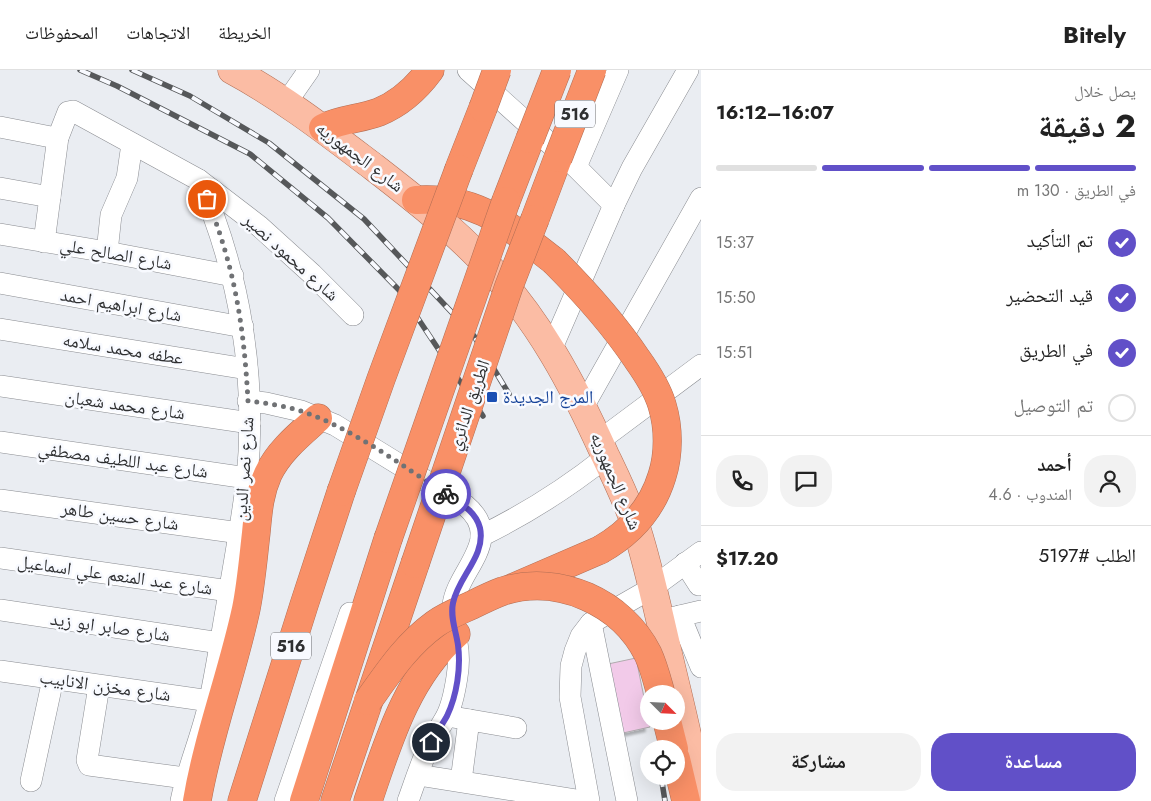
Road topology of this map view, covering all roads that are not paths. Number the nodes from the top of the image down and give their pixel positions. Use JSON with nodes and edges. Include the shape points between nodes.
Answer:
{"nodes":[{"id":1,"x":309,"y":70,"type":"edge"},
{"id":2,"x":430,"y":70,"type":"edge"},
{"id":3,"x":468,"y":70,"type":"edge"},
{"id":4,"x":497,"y":70,"type":"edge"},
{"id":5,"x":592,"y":70,"type":"edge"},
{"id":6,"x":618,"y":70,"type":"edge"},
{"id":7,"x":688,"y":70,"type":"edge"},
{"id":8,"x":548,"y":71,"type":"edge"},
{"id":9,"x":238,"y":72,"type":"edge"},
{"id":10,"x":286,"y":103,"type":"junction"},
{"id":11,"x":0,"y":127,"type":"edge"},
{"id":12,"x":323,"y":128,"type":"junction"},
{"id":13,"x":58,"y":137,"type":"junction"},
{"id":14,"x":132,"y":144,"type":"junction"},
{"id":15,"x":518,"y":144,"type":"dead end"},
{"id":16,"x":576,"y":167,"type":"junction"},
{"id":17,"x":199,"y":180,"type":"junction"},
{"id":18,"x":0,"y":188,"type":"edge"},
{"id":19,"x":50,"y":197,"type":"junction"},
{"id":20,"x":701,"y":198,"type":"edge"},
{"id":21,"x":416,"y":200,"type":"junction"},
{"id":22,"x":614,"y":205,"type":"junction"},
{"id":23,"x":0,"y":234,"type":"edge"},
{"id":24,"x":44,"y":242,"type":"junction"},
{"id":25,"x":107,"y":252,"type":"junction"},
{"id":26,"x":233,"y":276,"type":"junction"},
{"id":27,"x":0,"y":283,"type":"edge"},
{"id":28,"x":353,"y":314,"type":"dead end"},
{"id":29,"x":242,"y":327,"type":"junction"},
{"id":30,"x":0,"y":330,"type":"edge"},
{"id":31,"x":551,"y":350,"type":"junction"},
{"id":32,"x":701,"y":365,"type":"edge"},
{"id":33,"x":247,"y":369,"type":"junction"},
{"id":34,"x":0,"y":386,"type":"edge"},
{"id":35,"x":248,"y":401,"type":"junction"},
{"id":36,"x":583,"y":407,"type":"junction"},
{"id":37,"x":318,"y":418,"type":"junction"},
{"id":38,"x":250,"y":423,"type":"junction"},
{"id":39,"x":0,"y":442,"type":"edge"},
{"id":40,"x":603,"y":449,"type":"junction"},
{"id":41,"x":247,"y":478,"type":"junction"},
{"id":42,"x":0,"y":500,"type":"edge"},
{"id":43,"x":240,"y":533,"type":"junction"},
{"id":44,"x":481,"y":536,"type":"junction"},
{"id":45,"x":0,"y":558,"type":"edge"},
{"id":46,"x":693,"y":558,"type":"edge"},
{"id":47,"x":700,"y":585,"type":"dead end"},
{"id":48,"x":652,"y":588,"type":"junction"},
{"id":49,"x":229,"y":591,"type":"junction"},
{"id":50,"x":504,"y":591,"type":"junction"},
{"id":51,"x":0,"y":610,"type":"edge"},
{"id":52,"x":701,"y":611,"type":"edge"},
{"id":53,"x":670,"y":618,"type":"junction"},
{"id":54,"x":591,"y":623,"type":"junction"},
{"id":55,"x":456,"y":634,"type":"junction"},
{"id":56,"x":220,"y":643,"type":"junction"},
{"id":57,"x":701,"y":667,"type":"edge"},
{"id":58,"x":0,"y":671,"type":"edge"},
{"id":59,"x":53,"y":679,"type":"junction"},
{"id":60,"x":658,"y":685,"type":"edge"},
{"id":61,"x":678,"y":685,"type":"edge"},
{"id":62,"x":99,"y":686,"type":"junction"},
{"id":63,"x":210,"y":701,"type":"junction"},
{"id":64,"x":368,"y":701,"type":"junction"},
{"id":65,"x":447,"y":716,"type":"junction"},
{"id":66,"x":468,"y":720,"type":"junction"},
{"id":67,"x":516,"y":728,"type":"dead end"},
{"id":68,"x":684,"y":730,"type":"edge"},
{"id":69,"x":701,"y":759,"type":"edge"},
{"id":70,"x":418,"y":775,"type":"junction"},
{"id":71,"x":31,"y":781,"type":"dead end"},
{"id":72,"x":461,"y":782,"type":"junction"},
{"id":73,"x":682,"y":785,"type":"edge"},
{"id":74,"x":191,"y":790,"type":"edge"},
{"id":75,"x":181,"y":801,"type":"edge"},
{"id":76,"x":242,"y":801,"type":"edge"},
{"id":77,"x":285,"y":801,"type":"edge"},
{"id":78,"x":304,"y":801,"type":"edge"},
{"id":79,"x":335,"y":801,"type":"edge"},
{"id":80,"x":368,"y":801,"type":"edge"},
{"id":81,"x":408,"y":801,"type":"edge"},
{"id":82,"x":583,"y":801,"type":"edge"},
{"id":83,"x":589,"y":801,"type":"edge"},
{"id":84,"x":627,"y":801,"type":"edge"},
{"id":85,"x":686,"y":801,"type":"edge"},
{"id":86,"x":699,"y":801,"type":"edge"}],
"edges":[{"from":1,"to":10,"type":"street"},
{"from":2,"to":12,"type":"highway","via":[[399,103]]},
{"from":3,"to":16,"type":"street"},
{"from":4,"to":76,"type":"highway","number":"516","bridge":true,"via":[[380,379]]},
{"from":5,"to":64,"type":"highway","name":"الطريق الدائري","number":"516","bridge":true,"via":[[509,286]]},
{"from":6,"to":16,"type":"street"},
{"from":7,"to":22,"type":"street"},
{"from":8,"to":78,"type":"highway","name":"الطريق الدائري","number":"516","bridge":true,"via":[[388,539]]},
{"from":9,"to":10,"type":"main road","name":"شارع الجمهوريه"},
{"from":10,"to":12,"type":"main road","name":"شارع الجمهوريه"},
{"from":11,"to":13,"type":"street"},
{"from":12,"to":21,"type":"main road","name":"شارع الجمهوريه"},
{"from":13,"to":14,"type":"street","name":"شارع محمود نصير","via":[[71,111]]},
{"from":13,"to":19,"type":"street"},
{"from":14,"to":17,"type":"street","name":"شارع محمود نصير"},
{"from":14,"to":25,"type":"street","via":[[127,178],[111,216]]},
{"from":15,"to":77,"type":"street"},
{"from":16,"to":22,"type":"street"},
{"from":17,"to":26,"type":"street","name":"شارع نصر الدين"},
{"from":17,"to":28,"type":"street","name":"شارع محمود نصير","via":[[259,226]]},
{"from":18,"to":19,"type":"street"},
{"from":19,"to":24,"type":"street"},
{"from":20,"to":36,"type":"street"},
{"from":21,"to":31,"type":"main road","name":"شارع الجمهوريه","via":[[486,264],[517,300]]},
{"from":21,"to":50,"type":"highway","bridge":true,"via":[[448,200],[478,208],[505,223],[554,261],[606,317],[648,375],[662,404],[667,428],[667,453],[653,499],[645,511],[625,533],[600,550]]},
{"from":22,"to":31,"type":"street"},
{"from":23,"to":24,"type":"street","name":"شارع الصالح علي"},
{"from":24,"to":25,"type":"street","name":"شارع الصالح علي"},
{"from":25,"to":26,"type":"street","name":"شارع الصالح علي"},
{"from":26,"to":29,"type":"street","name":"شارع نصر الدين"},
{"from":27,"to":29,"type":"street","name":"شارع ابراهيم احمد"},
{"from":29,"to":33,"type":"street","name":"شارع نصر الدين"},
{"from":30,"to":33,"type":"street","name":"عطفه محمد سلامه"},
{"from":31,"to":36,"type":"main road","name":"شارع الجمهوريه"},
{"from":32,"to":40,"type":"street"},
{"from":33,"to":35,"type":"street","name":"شارع نصر الدين"},
{"from":34,"to":38,"type":"street","name":"شارع محمد شعبان"},
{"from":35,"to":37,"type":"street","via":[[284,406]]},
{"from":35,"to":38,"type":"street","name":"شارع نصر الدين"},
{"from":36,"to":40,"type":"main road","name":"شارع الجمهوريه"},
{"from":37,"to":44,"type":"street","via":[[352,434],[464,505],[478,521]]},
{"from":37,"to":74,"type":"highway","via":[[284,450],[263,488],[240,634],[207,754]]},
{"from":38,"to":41,"type":"street","name":"شارع نصر الدين"},
{"from":39,"to":41,"type":"street","name":"شارع عبد اللطيف مصطفي"},
{"from":40,"to":44,"type":"street","via":[[546,500]]},
{"from":40,"to":48,"type":"main road","name":"شارع الجمهوريه","via":[[632,515]]},
{"from":41,"to":43,"type":"street","name":"شارع نصر الدين"},
{"from":42,"to":43,"type":"street","name":"شارع حسين طاهر"},
{"from":43,"to":49,"type":"street","name":"شارع نصر الدين"},
{"from":44,"to":55,"type":"street","via":[[478,551],[453,603]]},
{"from":45,"to":49,"type":"street","name":"شارع عبد المنعم علي اسماعيل"},
{"from":46,"to":47,"type":"street"},
{"from":46,"to":48,"type":"street"},
{"from":48,"to":53,"type":"main road","name":"شارع الجمهوريه"},
{"from":48,"to":54,"type":"street"},
{"from":49,"to":56,"type":"street","name":"شارع نصر الدين"},
{"from":50,"to":60,"type":"highway","bridge":true,"via":[[535,587],[567,590],[610,610],[640,642]]},
{"from":50,"to":64,"type":"highway","bridge":true,"via":[[449,615],[424,633],[403,654]]},
{"from":51,"to":56,"type":"street","name":"شارع صابر ابو زيد"},
{"from":52,"to":53,"type":"street"},
{"from":53,"to":57,"type":"street"},
{"from":53,"to":61,"type":"main road","name":"شارع الجمهوريه"},
{"from":54,"to":83,"type":"street","via":[[574,651],[569,682]]},
{"from":54,"to":84,"type":"street"},
{"from":55,"to":65,"type":"street","via":[[459,661]]},
{"from":55,"to":80,"type":"highway","via":[[432,658],[410,694],[387,745]]},
{"from":56,"to":63,"type":"street","name":"شارع نصر الدين"},
{"from":58,"to":59,"type":"street","name":"شارع مخزن الانابيب"},
{"from":59,"to":62,"type":"street","name":"شارع مخزن الانابيب"},
{"from":59,"to":71,"type":"street"},
{"from":62,"to":63,"type":"street","name":"شارع مخزن الانابيب"},
{"from":62,"to":74,"type":"street","via":[[87,763]]},
{"from":63,"to":74,"type":"street","name":"شارع نصر الدين"},
{"from":64,"to":79,"type":"highway","name":"الطريق الدائري","number":"516"},
{"from":65,"to":66,"type":"street"},
{"from":65,"to":70,"type":"street","via":[[431,742]]},
{"from":66,"to":67,"type":"street"},
{"from":66,"to":72,"type":"street"},
{"from":68,"to":69,"type":"street"},
{"from":68,"to":86,"type":"main road","name":"شارع الجمهوريه"},
{"from":70,"to":72,"type":"street"},
{"from":70,"to":81,"type":"street"},
{"from":72,"to":82,"type":"street"},
{"from":73,"to":85,"type":"highway"},
{"from":74,"to":75,"type":"street","name":"شارع نصر الدين"}]}
